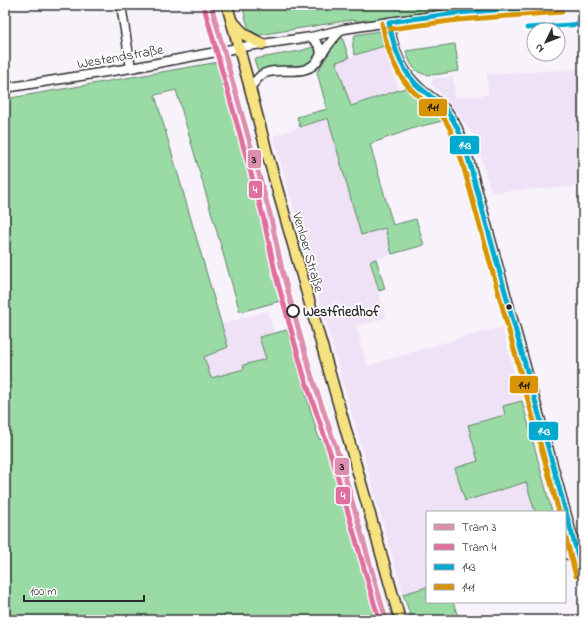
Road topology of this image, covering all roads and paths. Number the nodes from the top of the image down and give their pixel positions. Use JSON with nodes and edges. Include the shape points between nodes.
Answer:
{"nodes":[{"id":1,"x":121,"y":5,"type":"edge"},
{"id":2,"x":227,"y":5,"type":"edge"},
{"id":3,"x":561,"y":5,"type":"edge"},
{"id":4,"x":232,"y":21,"type":"junction"},
{"id":5,"x":389,"y":22,"type":"junction"},
{"id":6,"x":342,"y":30,"type":"junction"},
{"id":7,"x":311,"y":37,"type":"junction"},
{"id":8,"x":262,"y":44,"type":"junction"},
{"id":9,"x":239,"y":47,"type":"junction"},
{"id":10,"x":320,"y":56,"type":"junction"},
{"id":11,"x":130,"y":68,"type":"junction"},
{"id":12,"x":5,"y":88,"type":"edge"},
{"id":13,"x":250,"y":88,"type":"junction"},
{"id":14,"x":565,"y":511,"type":"edge"},
{"id":15,"x":566,"y":514,"type":"edge"},
{"id":16,"x":571,"y":532,"type":"junction"},
{"id":17,"x":566,"y":539,"type":"edge"},
{"id":18,"x":576,"y":552,"type":"junction"},
{"id":19,"x":566,"y":554,"type":"edge"},
{"id":20,"x":583,"y":574,"type":"edge"},
{"id":21,"x":400,"y":620,"type":"edge"}],
"edges":[{"from":1,"to":11,"type":"street"},
{"from":2,"to":4,"type":"main road","name":"Venloer Straße"},
{"from":3,"to":5,"type":"street","name":"Westendstraße","via":[[457,13]]},
{"from":4,"to":8,"type":"main road","via":[[245,35]]},
{"from":4,"to":9,"type":"main road","name":"Venloer Straße"},
{"from":5,"to":6,"type":"street","name":"Westendstraße"},
{"from":5,"to":14,"type":"street","via":[[397,57],[406,73],[446,111],[461,135]]},
{"from":6,"to":7,"type":"street","name":"Westendstraße"},
{"from":6,"to":10,"type":"street"},
{"from":7,"to":8,"type":"street","name":"Westendstraße"},
{"from":7,"to":10,"type":"street","via":[[321,48]]},
{"from":8,"to":9,"type":"street","name":"Westendstraße"},
{"from":9,"to":11,"type":"street","name":"Westendstraße"},
{"from":9,"to":13,"type":"main road","name":"Venloer Straße"},
{"from":10,"to":13,"type":"street","via":[[318,61],[304,70],[264,74]]},
{"from":11,"to":12,"type":"street","name":"Westendstraße"},
{"from":13,"to":21,"type":"main road","name":"Venloer Straße","via":[[266,154]]},
{"from":15,"to":16,"type":"street"},
{"from":16,"to":17,"type":"street"},
{"from":16,"to":18,"type":"street"},
{"from":18,"to":19,"type":"street"},
{"from":18,"to":20,"type":"street"}]}
